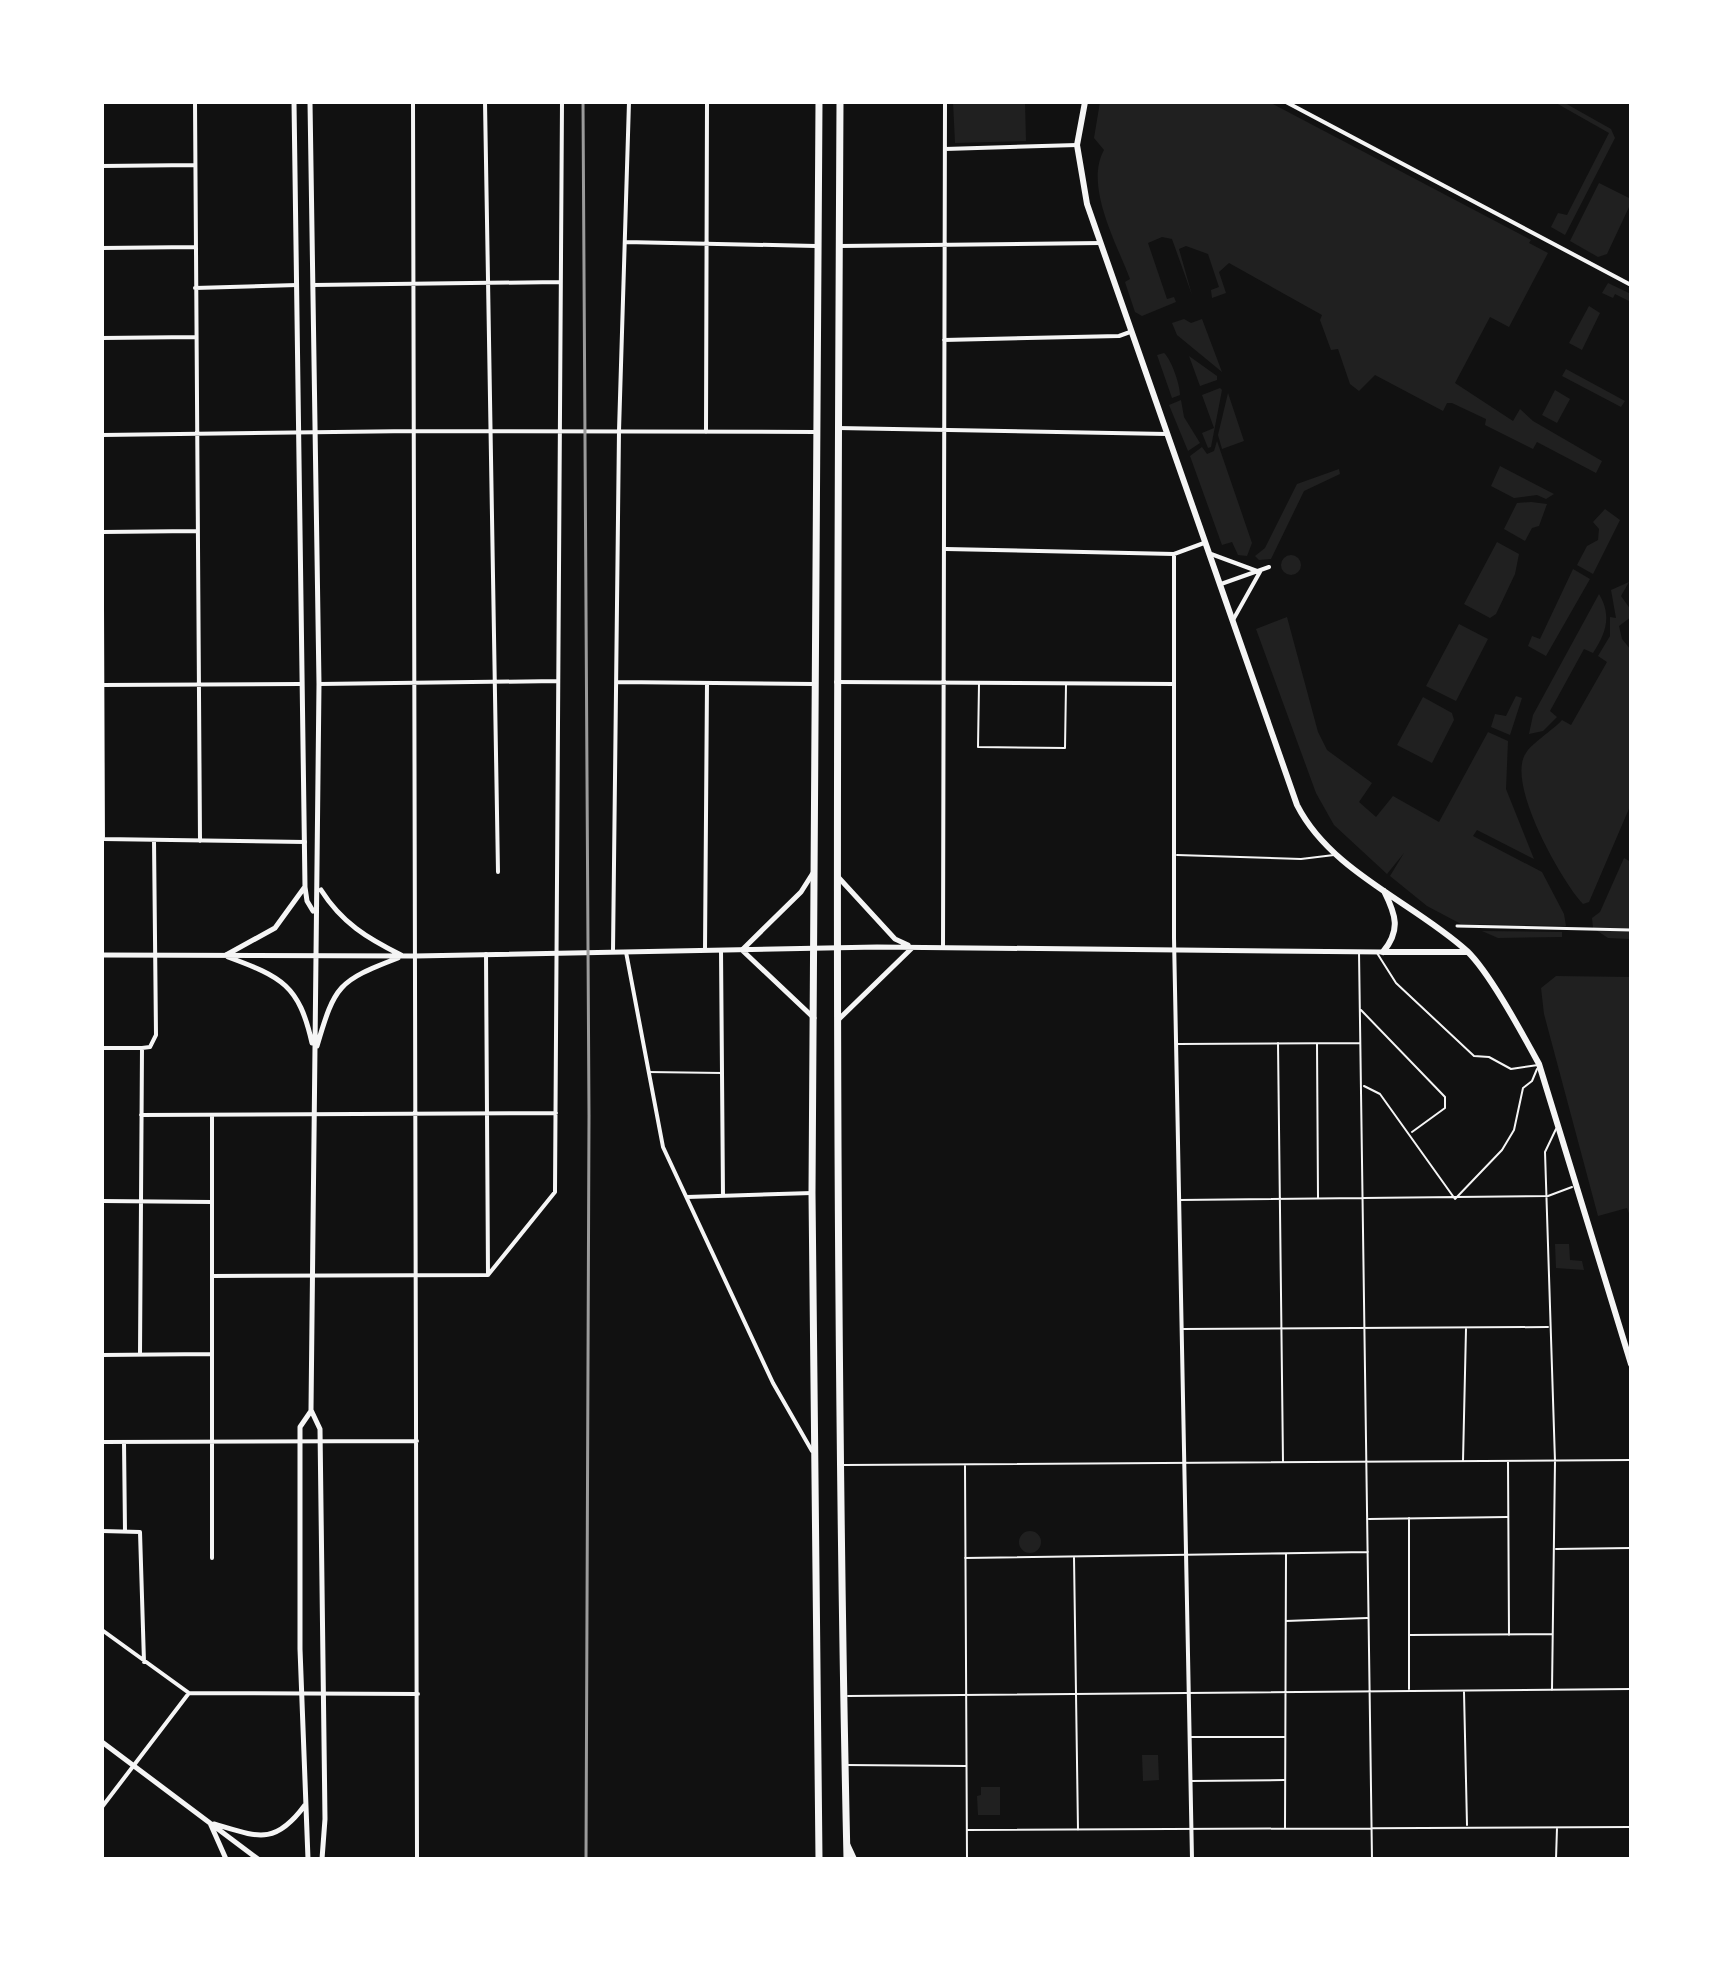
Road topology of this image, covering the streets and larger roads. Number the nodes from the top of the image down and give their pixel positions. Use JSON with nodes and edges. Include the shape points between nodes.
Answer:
{"nodes":[{"id":1,"x":195,"y":102,"type":"edge"},
{"id":2,"x":294,"y":102,"type":"edge"},
{"id":3,"x":310,"y":102,"type":"edge"},
{"id":4,"x":413,"y":102,"type":"edge"},
{"id":5,"x":485,"y":102,"type":"edge"},
{"id":6,"x":562,"y":102,"type":"edge"},
{"id":7,"x":629,"y":102,"type":"edge"},
{"id":8,"x":707,"y":102,"type":"edge"},
{"id":9,"x":819,"y":102,"type":"edge"},
{"id":10,"x":840,"y":102,"type":"edge"},
{"id":11,"x":945,"y":102,"type":"edge"},
{"id":12,"x":1085,"y":102,"type":"edge"},
{"id":13,"x":1286,"y":102,"type":"edge"},
{"id":14,"x":1077,"y":145,"type":"junction"},
{"id":15,"x":945,"y":149,"type":"junction"},
{"id":16,"x":195,"y":165,"type":"junction"},
{"id":17,"x":102,"y":166,"type":"edge"},
{"id":18,"x":625,"y":242,"type":"junction"},
{"id":19,"x":706,"y":243,"type":"junction"},
{"id":20,"x":1101,"y":243,"type":"junction"},
{"id":21,"x":819,"y":246,"type":"junction"},
{"id":22,"x":840,"y":246,"type":"junction"},
{"id":23,"x":945,"y":246,"type":"junction"},
{"id":24,"x":195,"y":247,"type":"junction"},
{"id":25,"x":102,"y":248,"type":"edge"},
{"id":26,"x":560,"y":282,"type":"junction"},
{"id":27,"x":488,"y":283,"type":"junction"},
{"id":28,"x":414,"y":284,"type":"junction"},
{"id":29,"x":297,"y":285,"type":"junction"},
{"id":30,"x":313,"y":285,"type":"junction"},
{"id":31,"x":1631,"y":285,"type":"edge"},
{"id":32,"x":195,"y":288,"type":"junction"},
{"id":33,"x":1133,"y":331,"type":"junction"},
{"id":34,"x":195,"y":337,"type":"junction"},
{"id":35,"x":102,"y":338,"type":"edge"},
{"id":36,"x":944,"y":340,"type":"junction"},
{"id":37,"x":838,"y":428,"type":"junction"},
{"id":38,"x":944,"y":430,"type":"junction"},
{"id":39,"x":414,"y":431,"type":"junction"},
{"id":40,"x":491,"y":431,"type":"junction"},
{"id":41,"x":562,"y":431,"type":"junction"},
{"id":42,"x":619,"y":431,"type":"junction"},
{"id":43,"x":301,"y":432,"type":"junction"},
{"id":44,"x":315,"y":432,"type":"junction"},
{"id":45,"x":706,"y":432,"type":"junction"},
{"id":46,"x":818,"y":432,"type":"junction"},
{"id":47,"x":1167,"y":434,"type":"junction"},
{"id":48,"x":102,"y":435,"type":"edge"},
{"id":49,"x":195,"y":435,"type":"junction"},
{"id":50,"x":196,"y":531,"type":"junction"},
{"id":51,"x":102,"y":532,"type":"edge"},
{"id":52,"x":1204,"y":543,"type":"junction"},
{"id":53,"x":946,"y":549,"type":"junction"},
{"id":54,"x":1207,"y":552,"type":"junction"},
{"id":55,"x":1174,"y":554,"type":"junction"},
{"id":56,"x":1269,"y":567,"type":"dead end"},
{"id":57,"x":1259,"y":571,"type":"junction"},
{"id":58,"x":1219,"y":585,"type":"junction"},
{"id":59,"x":102,"y":607,"type":"edge"},
{"id":60,"x":102,"y":615,"type":"edge"},
{"id":61,"x":1232,"y":623,"type":"junction"},
{"id":62,"x":495,"y":681,"type":"junction"},
{"id":63,"x":558,"y":681,"type":"junction"},
{"id":64,"x":415,"y":682,"type":"junction"},
{"id":65,"x":617,"y":682,"type":"junction"},
{"id":66,"x":835,"y":682,"type":"junction"},
{"id":67,"x":943,"y":682,"type":"junction"},
{"id":68,"x":707,"y":683,"type":"junction"},
{"id":69,"x":300,"y":684,"type":"junction"},
{"id":70,"x":319,"y":684,"type":"junction"},
{"id":71,"x":817,"y":684,"type":"junction"},
{"id":72,"x":1174,"y":684,"type":"junction"},
{"id":73,"x":102,"y":685,"type":"edge"},
{"id":74,"x":198,"y":685,"type":"junction"},
{"id":75,"x":102,"y":764,"type":"edge"},
{"id":76,"x":102,"y":839,"type":"edge"},
{"id":77,"x":154,"y":840,"type":"junction"},
{"id":78,"x":200,"y":841,"type":"junction"},
{"id":79,"x":305,"y":842,"type":"junction"},
{"id":80,"x":816,"y":869,"type":"junction"},
{"id":81,"x":498,"y":872,"type":"dead end"},
{"id":82,"x":837,"y":875,"type":"junction"},
{"id":83,"x":305,"y":887,"type":"junction"},
{"id":84,"x":319,"y":887,"type":"junction"},
{"id":85,"x":1382,"y":888,"type":"junction"},
{"id":86,"x":314,"y":912,"type":"junction"},
{"id":87,"x":1457,"y":926,"type":"dead end"},
{"id":88,"x":1631,"y":930,"type":"edge"},
{"id":89,"x":913,"y":947,"type":"junction"},
{"id":90,"x":943,"y":947,"type":"junction"},
{"id":91,"x":815,"y":948,"type":"junction"},
{"id":92,"x":837,"y":948,"type":"junction"},
{"id":93,"x":705,"y":950,"type":"junction"},
{"id":94,"x":721,"y":950,"type":"junction"},
{"id":95,"x":742,"y":950,"type":"junction"},
{"id":96,"x":1174,"y":951,"type":"junction"},
{"id":97,"x":558,"y":952,"type":"junction"},
{"id":98,"x":613,"y":952,"type":"junction"},
{"id":99,"x":626,"y":952,"type":"junction"},
{"id":100,"x":1380,"y":952,"type":"junction"},
{"id":101,"x":1468,"y":952,"type":"junction"},
{"id":102,"x":486,"y":954,"type":"junction"},
{"id":103,"x":102,"y":955,"type":"edge"},
{"id":104,"x":156,"y":955,"type":"junction"},
{"id":105,"x":224,"y":956,"type":"junction"},
{"id":106,"x":402,"y":956,"type":"junction"},
{"id":107,"x":415,"y":956,"type":"junction"},
{"id":108,"x":315,"y":957,"type":"junction"},
{"id":109,"x":815,"y":1019,"type":"junction"},
{"id":110,"x":838,"y":1020,"type":"junction"},
{"id":111,"x":102,"y":1048,"type":"edge"},
{"id":112,"x":142,"y":1048,"type":"junction"},
{"id":113,"x":315,"y":1053,"type":"junction"},
{"id":114,"x":487,"y":1113,"type":"junction"},
{"id":115,"x":556,"y":1113,"type":"junction"},
{"id":116,"x":315,"y":1114,"type":"junction"},
{"id":117,"x":416,"y":1114,"type":"junction"},
{"id":118,"x":141,"y":1115,"type":"junction"},
{"id":119,"x":212,"y":1115,"type":"junction"},
{"id":120,"x":812,"y":1193,"type":"junction"},
{"id":121,"x":723,"y":1196,"type":"junction"},
{"id":122,"x":687,"y":1197,"type":"junction"},
{"id":123,"x":102,"y":1201,"type":"edge"},
{"id":124,"x":141,"y":1201,"type":"junction"},
{"id":125,"x":212,"y":1202,"type":"junction"},
{"id":126,"x":315,"y":1275,"type":"junction"},
{"id":127,"x":416,"y":1275,"type":"junction"},
{"id":128,"x":488,"y":1275,"type":"junction"},
{"id":129,"x":212,"y":1276,"type":"junction"},
{"id":130,"x":212,"y":1354,"type":"junction"},
{"id":131,"x":102,"y":1355,"type":"edge"},
{"id":132,"x":140,"y":1355,"type":"junction"},
{"id":133,"x":1631,"y":1364,"type":"edge"},
{"id":134,"x":311,"y":1410,"type":"junction"},
{"id":135,"x":300,"y":1441,"type":"junction"},
{"id":136,"x":320,"y":1441,"type":"junction"},
{"id":137,"x":417,"y":1441,"type":"junction"},
{"id":138,"x":102,"y":1442,"type":"edge"},
{"id":139,"x":124,"y":1442,"type":"junction"},
{"id":140,"x":212,"y":1442,"type":"junction"},
{"id":141,"x":814,"y":1455,"type":"junction"},
{"id":142,"x":102,"y":1531,"type":"edge"},
{"id":143,"x":125,"y":1531,"type":"junction"},
{"id":144,"x":212,"y":1558,"type":"dead end"},
{"id":145,"x":102,"y":1630,"type":"edge"},
{"id":146,"x":144,"y":1662,"type":"junction"},
{"id":147,"x":189,"y":1693,"type":"junction"},
{"id":148,"x":323,"y":1694,"type":"junction"},
{"id":149,"x":418,"y":1694,"type":"junction"},
{"id":150,"x":302,"y":1695,"type":"junction"},
{"id":151,"x":102,"y":1742,"type":"edge"},
{"id":152,"x":133,"y":1766,"type":"junction"},
{"id":153,"x":305,"y":1805,"type":"junction"},
{"id":154,"x":102,"y":1807,"type":"edge"},
{"id":155,"x":210,"y":1823,"type":"junction"},
{"id":156,"x":846,"y":1842,"type":"junction"},
{"id":157,"x":226,"y":1859,"type":"edge"},
{"id":158,"x":258,"y":1859,"type":"edge"},
{"id":159,"x":308,"y":1859,"type":"edge"},
{"id":160,"x":322,"y":1859,"type":"edge"},
{"id":161,"x":417,"y":1859,"type":"edge"},
{"id":162,"x":819,"y":1859,"type":"edge"},
{"id":163,"x":847,"y":1859,"type":"edge"},
{"id":164,"x":854,"y":1859,"type":"edge"},
{"id":165,"x":1192,"y":1859,"type":"edge"}],
"edges":[{"from":1,"to":16,"type":"street"},
{"from":2,"to":29,"type":"street"},
{"from":3,"to":30,"type":"street"},
{"from":4,"to":28,"type":"street"},
{"from":5,"to":27,"type":"street"},
{"from":6,"to":26,"type":"street"},
{"from":7,"to":18,"type":"street"},
{"from":8,"to":19,"type":"street"},
{"from":9,"to":21,"type":"main road"},
{"from":10,"to":22,"type":"main road"},
{"from":11,"to":15,"type":"street"},
{"from":12,"to":14,"type":"main road"},
{"from":13,"to":31,"type":"street"},
{"from":14,"to":15,"type":"street"},
{"from":14,"to":20,"type":"main road","via":[[1082,188]]},
{"from":15,"to":23,"type":"street"},
{"from":16,"to":17,"type":"street"},
{"from":16,"to":24,"type":"street"},
{"from":18,"to":19,"type":"street"},
{"from":18,"to":42,"type":"street"},
{"from":19,"to":21,"type":"street"},
{"from":19,"to":45,"type":"street"},
{"from":20,"to":23,"type":"street"},
{"from":20,"to":33,"type":"main road"},
{"from":21,"to":46,"type":"main road"},
{"from":22,"to":23,"type":"street"},
{"from":22,"to":37,"type":"main road"},
{"from":23,"to":36,"type":"street"},
{"from":24,"to":25,"type":"street"},
{"from":24,"to":32,"type":"street"},
{"from":26,"to":27,"type":"street"},
{"from":26,"to":41,"type":"street"},
{"from":27,"to":28,"type":"street"},
{"from":27,"to":40,"type":"street"},
{"from":28,"to":30,"type":"street"},
{"from":28,"to":39,"type":"street"},
{"from":29,"to":32,"type":"street"},
{"from":29,"to":43,"type":"street"},
{"from":30,"to":44,"type":"street"},
{"from":32,"to":34,"type":"street"},
{"from":33,"to":36,"type":"street","via":[[1119,336]]},
{"from":33,"to":47,"type":"main road"},
{"from":34,"to":35,"type":"street"},
{"from":34,"to":49,"type":"street"},
{"from":36,"to":38,"type":"street"},
{"from":37,"to":38,"type":"street"},
{"from":37,"to":66,"type":"main road"},
{"from":38,"to":47,"type":"street"},
{"from":38,"to":53,"type":"street"},
{"from":39,"to":40,"type":"street"},
{"from":39,"to":44,"type":"street"},
{"from":39,"to":64,"type":"street"},
{"from":40,"to":41,"type":"street"},
{"from":40,"to":62,"type":"street"},
{"from":41,"to":42,"type":"street"},
{"from":41,"to":63,"type":"street"},
{"from":42,"to":45,"type":"street"},
{"from":42,"to":65,"type":"street"},
{"from":43,"to":44,"type":"street"},
{"from":43,"to":49,"type":"street"},
{"from":43,"to":69,"type":"street"},
{"from":44,"to":70,"type":"street"},
{"from":45,"to":46,"type":"street"},
{"from":46,"to":71,"type":"main road"},
{"from":47,"to":52,"type":"main road"},
{"from":48,"to":49,"type":"street"},
{"from":49,"to":50,"type":"street"},
{"from":50,"to":51,"type":"street"},
{"from":50,"to":74,"type":"street"},
{"from":52,"to":54,"type":"main road"},
{"from":52,"to":55,"type":"street"},
{"from":53,"to":55,"type":"street"},
{"from":53,"to":67,"type":"street"},
{"from":54,"to":57,"type":"street"},
{"from":54,"to":58,"type":"main road"},
{"from":55,"to":72,"type":"street"},
{"from":56,"to":57,"type":"street"},
{"from":57,"to":58,"type":"street"},
{"from":57,"to":61,"type":"street"},
{"from":58,"to":61,"type":"main road"},
{"from":59,"to":60,"type":"street"},
{"from":60,"to":73,"type":"street"},
{"from":61,"to":85,"type":"main road","via":[[1297,805],[1313,832]]},
{"from":62,"to":63,"type":"street"},
{"from":62,"to":64,"type":"street"},
{"from":62,"to":81,"type":"street"},
{"from":63,"to":97,"type":"street"},
{"from":64,"to":70,"type":"street"},
{"from":64,"to":107,"type":"street"},
{"from":65,"to":68,"type":"street"},
{"from":65,"to":98,"type":"street"},
{"from":66,"to":67,"type":"street"},
{"from":66,"to":82,"type":"main road"},
{"from":67,"to":72,"type":"street"},
{"from":67,"to":90,"type":"street"},
{"from":68,"to":71,"type":"street"},
{"from":68,"to":93,"type":"street"},
{"from":69,"to":74,"type":"street"},
{"from":69,"to":79,"type":"street"},
{"from":70,"to":84,"type":"street"},
{"from":71,"to":80,"type":"main road"},
{"from":72,"to":96,"type":"street"},
{"from":73,"to":74,"type":"street"},
{"from":73,"to":75,"type":"street"},
{"from":74,"to":78,"type":"street"},
{"from":75,"to":76,"type":"street"},
{"from":76,"to":77,"type":"street"},
{"from":77,"to":78,"type":"street"},
{"from":77,"to":104,"type":"street"},
{"from":78,"to":79,"type":"street"},
{"from":79,"to":83,"type":"street"},
{"from":80,"to":91,"type":"main road"},
{"from":80,"to":95,"type":"street","via":[[801,892]]},
{"from":82,"to":89,"type":"street","via":[[895,939]]},
{"from":82,"to":92,"type":"main road"},
{"from":83,"to":86,"type":"street"},
{"from":83,"to":105,"type":"street","via":[[275,928]]},
{"from":84,"to":86,"type":"street"},
{"from":84,"to":106,"type":"street","via":[[359,934]]},
{"from":85,"to":100,"type":"main road","via":[[1397,919],[1392,941]]},
{"from":85,"to":101,"type":"main road"},
{"from":86,"to":108,"type":"street"},
{"from":87,"to":88,"type":"street"},
{"from":89,"to":90,"type":"street"},
{"from":89,"to":92,"type":"street"},
{"from":89,"to":110,"type":"street"},
{"from":90,"to":96,"type":"street"},
{"from":91,"to":92,"type":"street"},
{"from":91,"to":95,"type":"street"},
{"from":91,"to":109,"type":"main road"},
{"from":92,"to":110,"type":"main road"},
{"from":93,"to":94,"type":"street"},
{"from":93,"to":99,"type":"street"},
{"from":94,"to":95,"type":"street"},
{"from":94,"to":121,"type":"street"},
{"from":95,"to":109,"type":"street"},
{"from":96,"to":100,"type":"street"},
{"from":96,"to":165,"type":"street"},
{"from":97,"to":98,"type":"street"},
{"from":97,"to":102,"type":"street"},
{"from":97,"to":115,"type":"street"},
{"from":98,"to":99,"type":"street"},
{"from":99,"to":122,"type":"street","via":[[663,1147]]},
{"from":100,"to":101,"type":"main road"},
{"from":101,"to":133,"type":"main road","via":[[1539,1064]]},
{"from":102,"to":107,"type":"street"},
{"from":102,"to":114,"type":"street"},
{"from":103,"to":104,"type":"street"},
{"from":104,"to":105,"type":"street"},
{"from":104,"to":112,"type":"street","via":[[156,1035],[150,1047]]},
{"from":105,"to":108,"type":"street"},
{"from":105,"to":113,"type":"street","via":[[287,984],[307,1018]]},
{"from":106,"to":107,"type":"street"},
{"from":106,"to":108,"type":"street"},
{"from":106,"to":113,"type":"street","via":[[358,973],[338,988]]},
{"from":107,"to":117,"type":"street"},
{"from":108,"to":113,"type":"street"},
{"from":109,"to":120,"type":"main road"},
{"from":110,"to":156,"type":"main road"},
{"from":111,"to":112,"type":"street"},
{"from":112,"to":118,"type":"street"},
{"from":113,"to":116,"type":"street"},
{"from":114,"to":115,"type":"street"},
{"from":114,"to":117,"type":"street"},
{"from":114,"to":128,"type":"street"},
{"from":115,"to":128,"type":"street","via":[[555,1192]]},
{"from":116,"to":117,"type":"street"},
{"from":116,"to":119,"type":"street"},
{"from":116,"to":126,"type":"street"},
{"from":117,"to":127,"type":"street"},
{"from":118,"to":119,"type":"street"},
{"from":118,"to":124,"type":"street"},
{"from":119,"to":125,"type":"street"},
{"from":120,"to":121,"type":"street"},
{"from":120,"to":141,"type":"main road"},
{"from":121,"to":122,"type":"street"},
{"from":122,"to":141,"type":"street","via":[[773,1383]]},
{"from":123,"to":124,"type":"street"},
{"from":124,"to":125,"type":"street"},
{"from":124,"to":132,"type":"street"},
{"from":125,"to":129,"type":"street"},
{"from":126,"to":127,"type":"street"},
{"from":126,"to":129,"type":"street"},
{"from":126,"to":134,"type":"street"},
{"from":127,"to":128,"type":"street"},
{"from":127,"to":137,"type":"street"},
{"from":129,"to":130,"type":"street"},
{"from":130,"to":132,"type":"street"},
{"from":130,"to":140,"type":"street"},
{"from":131,"to":132,"type":"street"},
{"from":134,"to":135,"type":"street","via":[[300,1427]]},
{"from":134,"to":136,"type":"street"},
{"from":135,"to":136,"type":"street"},
{"from":135,"to":140,"type":"street"},
{"from":135,"to":150,"type":"street"},
{"from":136,"to":137,"type":"street"},
{"from":136,"to":148,"type":"street"},
{"from":137,"to":149,"type":"street"},
{"from":138,"to":139,"type":"street"},
{"from":139,"to":140,"type":"street"},
{"from":139,"to":143,"type":"street"},
{"from":140,"to":144,"type":"street"},
{"from":141,"to":162,"type":"main road"},
{"from":142,"to":143,"type":"street"},
{"from":143,"to":146,"type":"street","via":[[140,1532]]},
{"from":145,"to":146,"type":"street"},
{"from":146,"to":147,"type":"street"},
{"from":147,"to":150,"type":"street"},
{"from":147,"to":152,"type":"street"},
{"from":148,"to":149,"type":"street"},
{"from":148,"to":150,"type":"street"},
{"from":148,"to":160,"type":"street"},
{"from":149,"to":161,"type":"street"},
{"from":150,"to":153,"type":"street"},
{"from":151,"to":152,"type":"street"},
{"from":152,"to":154,"type":"street"},
{"from":152,"to":155,"type":"street"},
{"from":153,"to":155,"type":"street","via":[[283,1830],[268,1836]]},
{"from":153,"to":159,"type":"street"},
{"from":155,"to":157,"type":"street"},
{"from":155,"to":158,"type":"street"},
{"from":156,"to":163,"type":"main road"},
{"from":156,"to":164,"type":"main road"}]}
